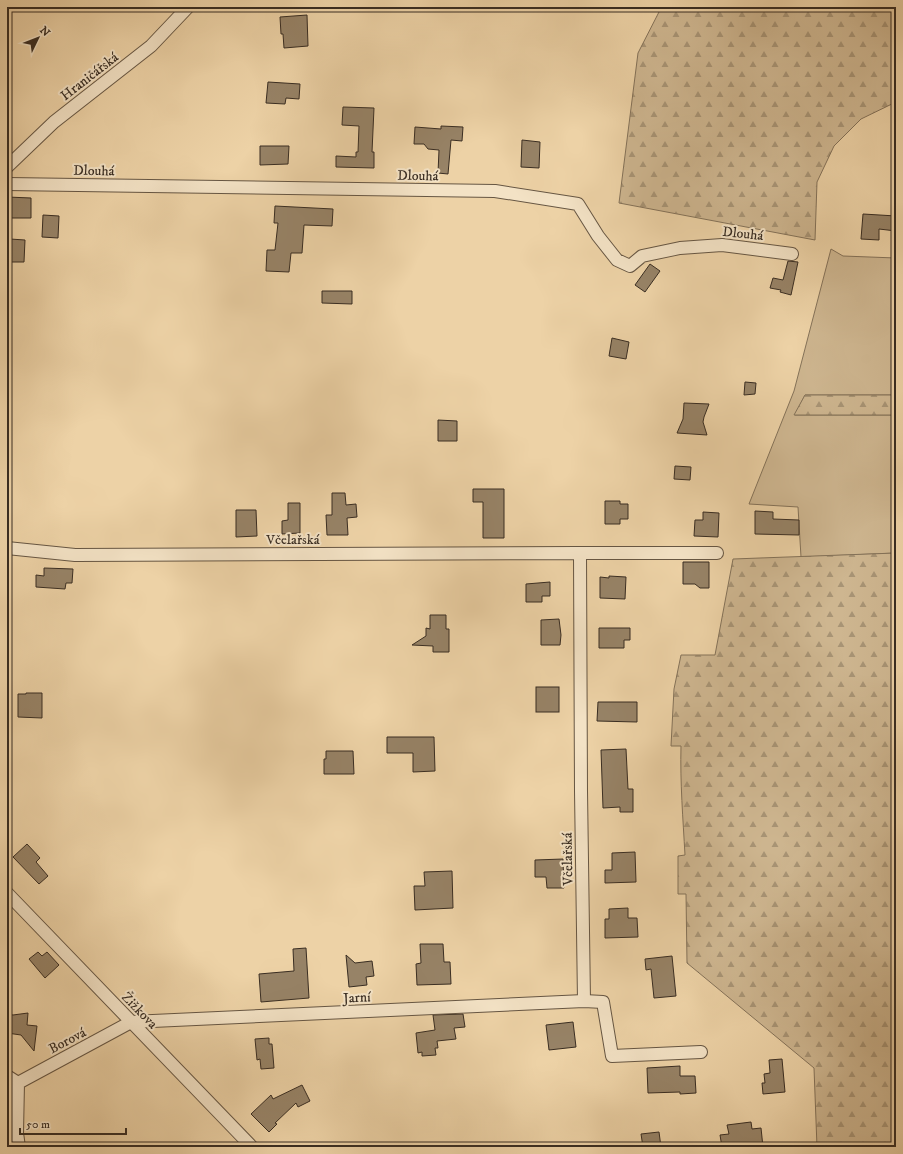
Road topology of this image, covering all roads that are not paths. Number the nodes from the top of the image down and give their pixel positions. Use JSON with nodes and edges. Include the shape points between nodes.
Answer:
{"nodes":[{"id":1,"x":188,"y":7,"type":"edge"},
{"id":2,"x":7,"y":167,"type":"edge"},
{"id":3,"x":7,"y":184,"type":"edge"},
{"id":4,"x":792,"y":254,"type":"dead end"},
{"id":5,"x":7,"y":548,"type":"edge"},
{"id":6,"x":580,"y":553,"type":"junction"},
{"id":7,"x":717,"y":553,"type":"dead end"},
{"id":8,"x":7,"y":893,"type":"edge"},
{"id":9,"x":584,"y":1001,"type":"junction"},
{"id":10,"x":131,"y":1022,"type":"junction"},
{"id":11,"x":701,"y":1052,"type":"dead end"},
{"id":12,"x":7,"y":1076,"type":"edge"},
{"id":13,"x":18,"y":1083,"type":"junction"},
{"id":14,"x":12,"y":1133,"type":"edge"},
{"id":15,"x":19,"y":1147,"type":"edge"},
{"id":16,"x":252,"y":1147,"type":"edge"}],
"edges":[{"from":1,"to":2,"type":"street","name":"Hraničářská","via":[[151,46],[54,122]]},
{"from":3,"to":4,"type":"street","name":"Dlouhá","via":[[495,191],[578,204],[617,260],[630,266],[642,256],[680,248],[722,245]]},
{"from":5,"to":6,"type":"street","name":"Včelařská","via":[[75,555]]},
{"from":6,"to":7,"type":"street","name":"Včelařská"},
{"from":6,"to":9,"type":"street","name":"Včelařská"},
{"from":8,"to":10,"type":"street","name":"Žižkova"},
{"from":9,"to":10,"type":"street","name":"Jarní"},
{"from":9,"to":11,"type":"street","via":[[603,1002],[612,1056]]},
{"from":10,"to":13,"type":"street","name":"Borová"},
{"from":10,"to":16,"type":"street","name":"Žižkova"},
{"from":12,"to":13,"type":"street"},
{"from":13,"to":14,"type":"street"},
{"from":14,"to":15,"type":"street"}]}
